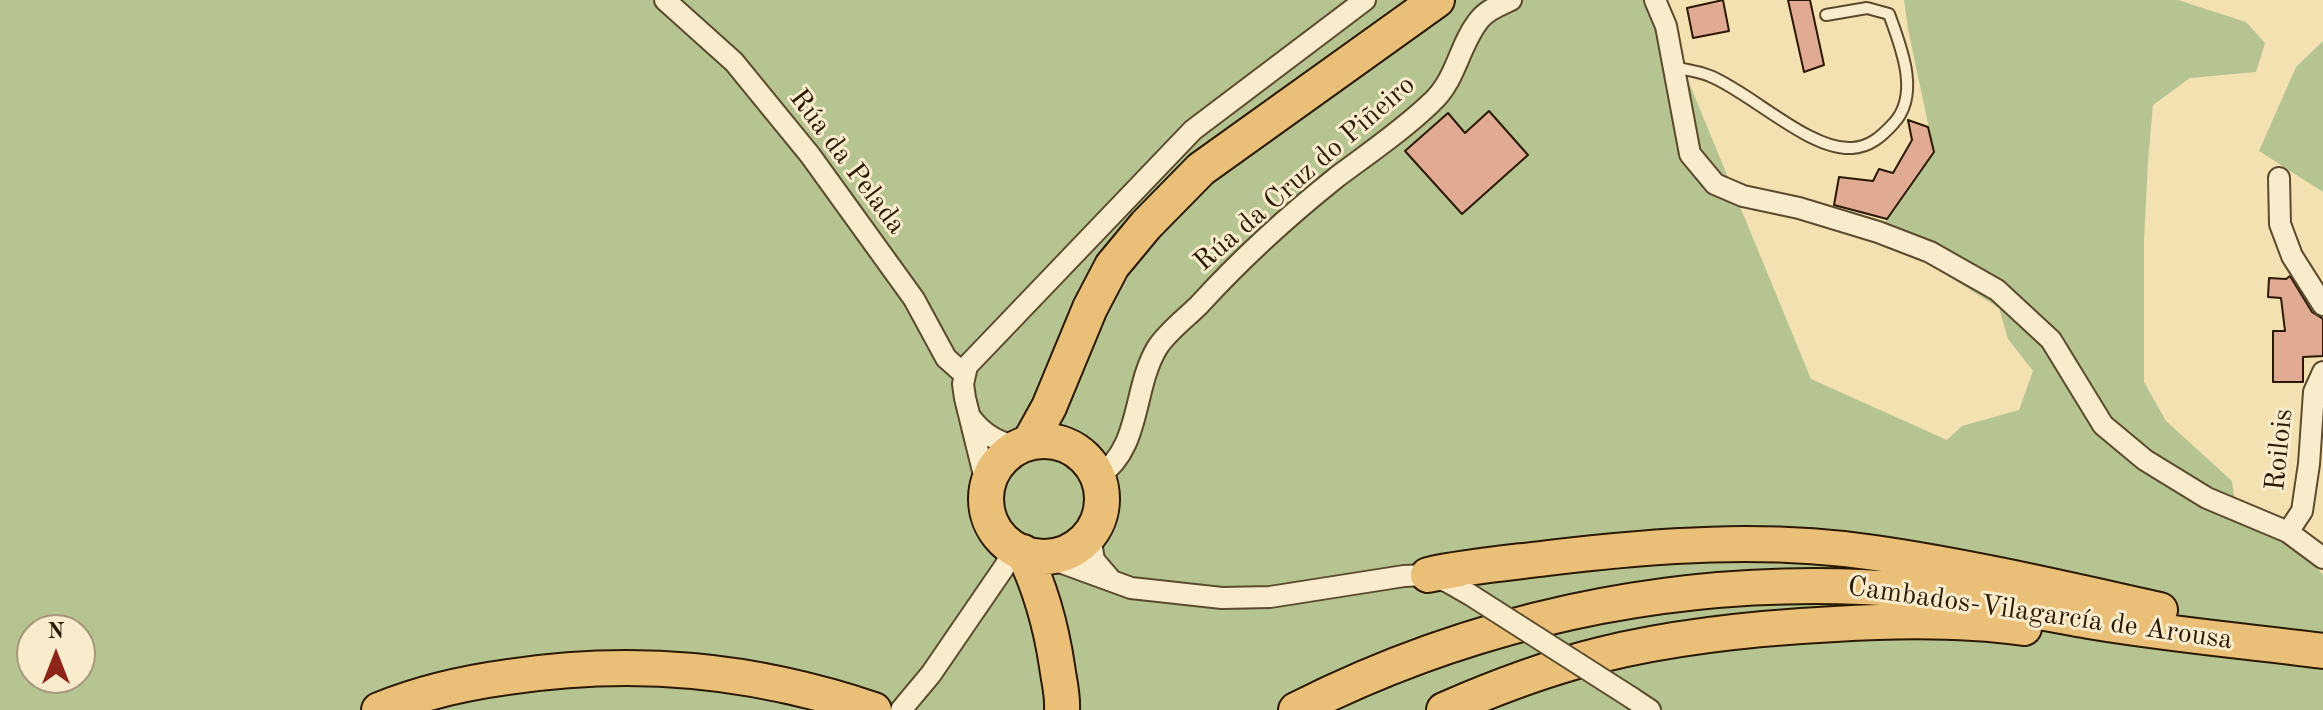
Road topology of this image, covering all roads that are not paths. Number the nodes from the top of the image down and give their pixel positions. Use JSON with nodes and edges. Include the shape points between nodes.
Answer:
{"nodes":[{"id":1,"x":665,"y":0,"type":"edge"},
{"id":2,"x":1365,"y":0,"type":"edge"},
{"id":3,"x":1437,"y":0,"type":"edge"},
{"id":4,"x":1511,"y":0,"type":"edge"},
{"id":5,"x":1655,"y":0,"type":"edge"},
{"id":6,"x":1826,"y":15,"type":"dead end"},
{"id":7,"x":1674,"y":67,"type":"junction"},
{"id":8,"x":2279,"y":178,"type":"dead end"},
{"id":9,"x":2323,"y":305,"type":"edge"},
{"id":10,"x":1078,"y":337,"type":"junction"},
{"id":11,"x":2323,"y":372,"type":"edge"},
{"id":12,"x":964,"y":374,"type":"junction"},
{"id":13,"x":971,"y":418,"type":"junction"},
{"id":14,"x":1024,"y":445,"type":"junction"},
{"id":15,"x":1075,"y":449,"type":"junction"},
{"id":16,"x":1098,"y":477,"type":"junction"},
{"id":17,"x":987,"y":487,"type":"junction"},
{"id":18,"x":2288,"y":532,"type":"junction"},
{"id":19,"x":1051,"y":551,"type":"junction"},
{"id":20,"x":2323,"y":558,"type":"edge"},
{"id":21,"x":1428,"y":575,"type":"junction"},
{"id":22,"x":1112,"y":581,"type":"junction"},
{"id":23,"x":2323,"y":651,"type":"edge"},
{"id":24,"x":720,"y":673,"type":"junction"},
{"id":25,"x":1064,"y":707,"type":"edge"},
{"id":26,"x":379,"y":710,"type":"edge"},
{"id":27,"x":819,"y":710,"type":"edge"},
{"id":28,"x":874,"y":710,"type":"edge"},
{"id":29,"x":901,"y":710,"type":"edge"},
{"id":30,"x":1296,"y":710,"type":"edge"},
{"id":31,"x":1444,"y":710,"type":"edge"},
{"id":32,"x":1650,"y":710,"type":"edge"}],
"edges":[{"from":1,"to":12,"type":"street","name":"Rúa da Pelada","via":[[734,62],[810,155],[914,299],[946,358]]},
{"from":2,"to":12,"type":"street","via":[[1193,130],[979,352]]},
{"from":3,"to":10,"type":"main road","via":[[1201,169],[1112,266]]},
{"from":4,"to":16,"type":"street","name":"Rúa da Cruz do Piñeiro","via":[[1481,16],[1435,100],[1232,269],[1158,346],[1143,379],[1129,438],[1110,469]]},
{"from":5,"to":7,"type":"street"},
{"from":6,"to":7,"type":"lane","via":[[1867,8],[1889,14],[1902,48],[1908,96],[1899,118],[1878,140],[1854,149],[1806,134],[1710,76]]},
{"from":7,"to":18,"type":"street","via":[[1690,154],[1715,184],[1878,232],[1930,252],[1997,290],[2051,340],[2103,425],[2207,498]]},
{"from":8,"to":9,"type":"street","via":[[2280,224],[2292,256]]},
{"from":10,"to":14,"type":"main road","via":[[1049,407]]},
{"from":10,"to":15,"type":"main road","via":[[1068,397]]},
{"from":11,"to":18,"type":"street","name":"Roilois","via":[[2314,392],[2302,511]]},
{"from":12,"to":13,"type":"street"},
{"from":13,"to":14,"type":"street","via":[[997,441]]},
{"from":13,"to":17,"type":"street"},
{"from":14,"to":15,"type":"main road","via":[[1053,441]]},
{"from":14,"to":17,"type":"main road","via":[[995,468]]},
{"from":15,"to":16,"type":"main road"},
{"from":16,"to":19,"type":"main road","via":[[1101,514]]},
{"from":17,"to":19,"type":"main road","via":[[987,511],[997,532]]},
{"from":18,"to":20,"type":"street"},
{"from":19,"to":22,"type":"street"},
{"from":19,"to":22,"type":"street","via":[[1094,560]]},
{"from":19,"to":25,"type":"main road","via":[[1037,583]]},
{"from":19,"to":29,"type":"street","via":[[1005,566]]},
{"from":21,"to":22,"type":"street","via":[[1270,597],[1222,598],[1156,592]]},
{"from":21,"to":23,"type":"main road","via":[[1669,545],[1771,544],[1872,552],[2005,575]]},
{"from":21,"to":32,"type":"street","bridge":true,"via":[[1469,594]]},
{"from":23,"to":30,"type":"main road","name":"Cambados-Vilagarcía de Arousa","via":[[1880,588],[1752,587],[1622,602],[1506,627],[1444,646]]},
{"from":23,"to":31,"type":"main road","via":[[2229,656],[2005,625],[1894,621],[1779,627],[1677,639],[1598,656]]},
{"from":24,"to":26,"type":"main road","via":[[642,667],[550,671],[464,684]]},
{"from":24,"to":27,"type":"main road","via":[[766,695]]},
{"from":24,"to":28,"type":"main road"}]}
